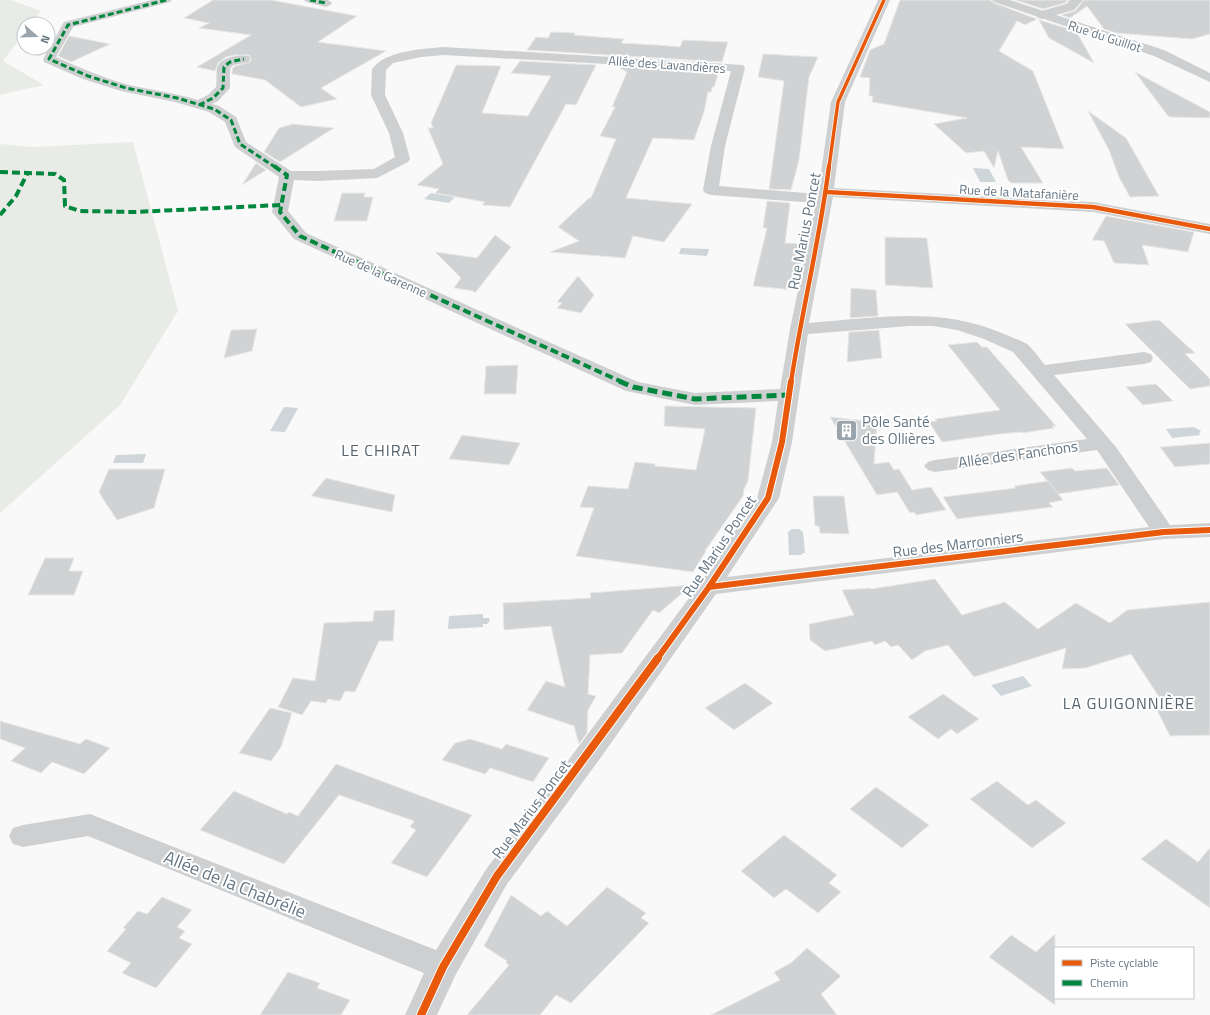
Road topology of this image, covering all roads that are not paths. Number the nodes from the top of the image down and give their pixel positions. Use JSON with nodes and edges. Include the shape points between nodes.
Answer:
{"nodes":[{"id":1,"x":166,"y":0,"type":"edge"},
{"id":2,"x":310,"y":0,"type":"edge"},
{"id":3,"x":884,"y":0,"type":"edge"},
{"id":4,"x":998,"y":0,"type":"edge"},
{"id":5,"x":1077,"y":0,"type":"edge"},
{"id":6,"x":326,"y":3,"type":"dead end"},
{"id":7,"x":1042,"y":15,"type":"junction"},
{"id":8,"x":244,"y":59,"type":"dead end"},
{"id":9,"x":1210,"y":78,"type":"edge"},
{"id":10,"x":199,"y":104,"type":"junction"},
{"id":11,"x":287,"y":175,"type":"junction"},
{"id":12,"x":826,"y":196,"type":"junction"},
{"id":13,"x":1210,"y":229,"type":"edge"},
{"id":14,"x":799,"y":329,"type":"junction"},
{"id":15,"x":1144,"y":358,"type":"dead end"},
{"id":16,"x":1039,"y":371,"type":"junction"},
{"id":17,"x":789,"y":395,"type":"junction"},
{"id":18,"x":1101,"y":443,"type":"junction"},
{"id":19,"x":935,"y":466,"type":"dead end"},
{"id":20,"x":1210,"y":530,"type":"edge"},
{"id":21,"x":1164,"y":532,"type":"junction"},
{"id":22,"x":709,"y":587,"type":"junction"},
{"id":23,"x":23,"y":836,"type":"dead end"},
{"id":24,"x":443,"y":968,"type":"junction"},
{"id":25,"x":421,"y":1015,"type":"edge"}],
"edges":[{"from":1,"to":10,"type":"street","via":[[68,25],[49,59],[88,76],[126,88]]},
{"from":2,"to":6,"type":"street"},
{"from":3,"to":12,"type":"street","name":"Rue Marius Poncet","via":[[838,102]]},
{"from":4,"to":7,"type":"street","name":"Rue du Guillot"},
{"from":5,"to":7,"type":"street","via":[[1070,7]]},
{"from":7,"to":9,"type":"street","name":"Rue du Guillot","via":[[1159,53]]},
{"from":8,"to":10,"type":"street","via":[[230,62],[224,67],[223,88],[213,98]]},
{"from":10,"to":11,"type":"street","via":[[214,109],[231,120],[240,144]]},
{"from":11,"to":12,"type":"street","name":"Allée des Lavandières","via":[[377,173],[403,159],[396,134],[378,95],[379,69],[389,60],[444,51],[738,68],[718,146],[711,190]]},
{"from":11,"to":17,"type":"street","name":"Rue de la Garenne","via":[[280,212],[300,236],[633,387],[695,399]]},
{"from":12,"to":13,"type":"street","name":"Rue de la Matafanière","via":[[1093,206]]},
{"from":12,"to":14,"type":"street","name":"Rue Marius Poncet"},
{"from":14,"to":16,"type":"street","name":"Allée des Fanchons","via":[[910,321],[960,325],[1020,348]]},
{"from":14,"to":17,"type":"street","name":"Rue Marius Poncet"},
{"from":15,"to":16,"type":"street"},
{"from":16,"to":18,"type":"street","name":"Allée des Fanchons"},
{"from":17,"to":22,"type":"street","name":"Rue Marius Poncet","via":[[782,442],[768,498]]},
{"from":18,"to":19,"type":"street","name":"Allée des Fanchons"},
{"from":18,"to":21,"type":"street","name":"Allée des Fanchons"},
{"from":20,"to":21,"type":"street","name":"Rue des Marronniers"},
{"from":21,"to":22,"type":"street","name":"Rue des Marronniers"},
{"from":22,"to":24,"type":"street","name":"Rue Marius Poncet","via":[[590,753],[497,876]]},
{"from":23,"to":24,"type":"street","name":"Allée de la Chabrélie","via":[[90,825]]},
{"from":24,"to":25,"type":"street","name":"Rue Marius Poncet"}]}
